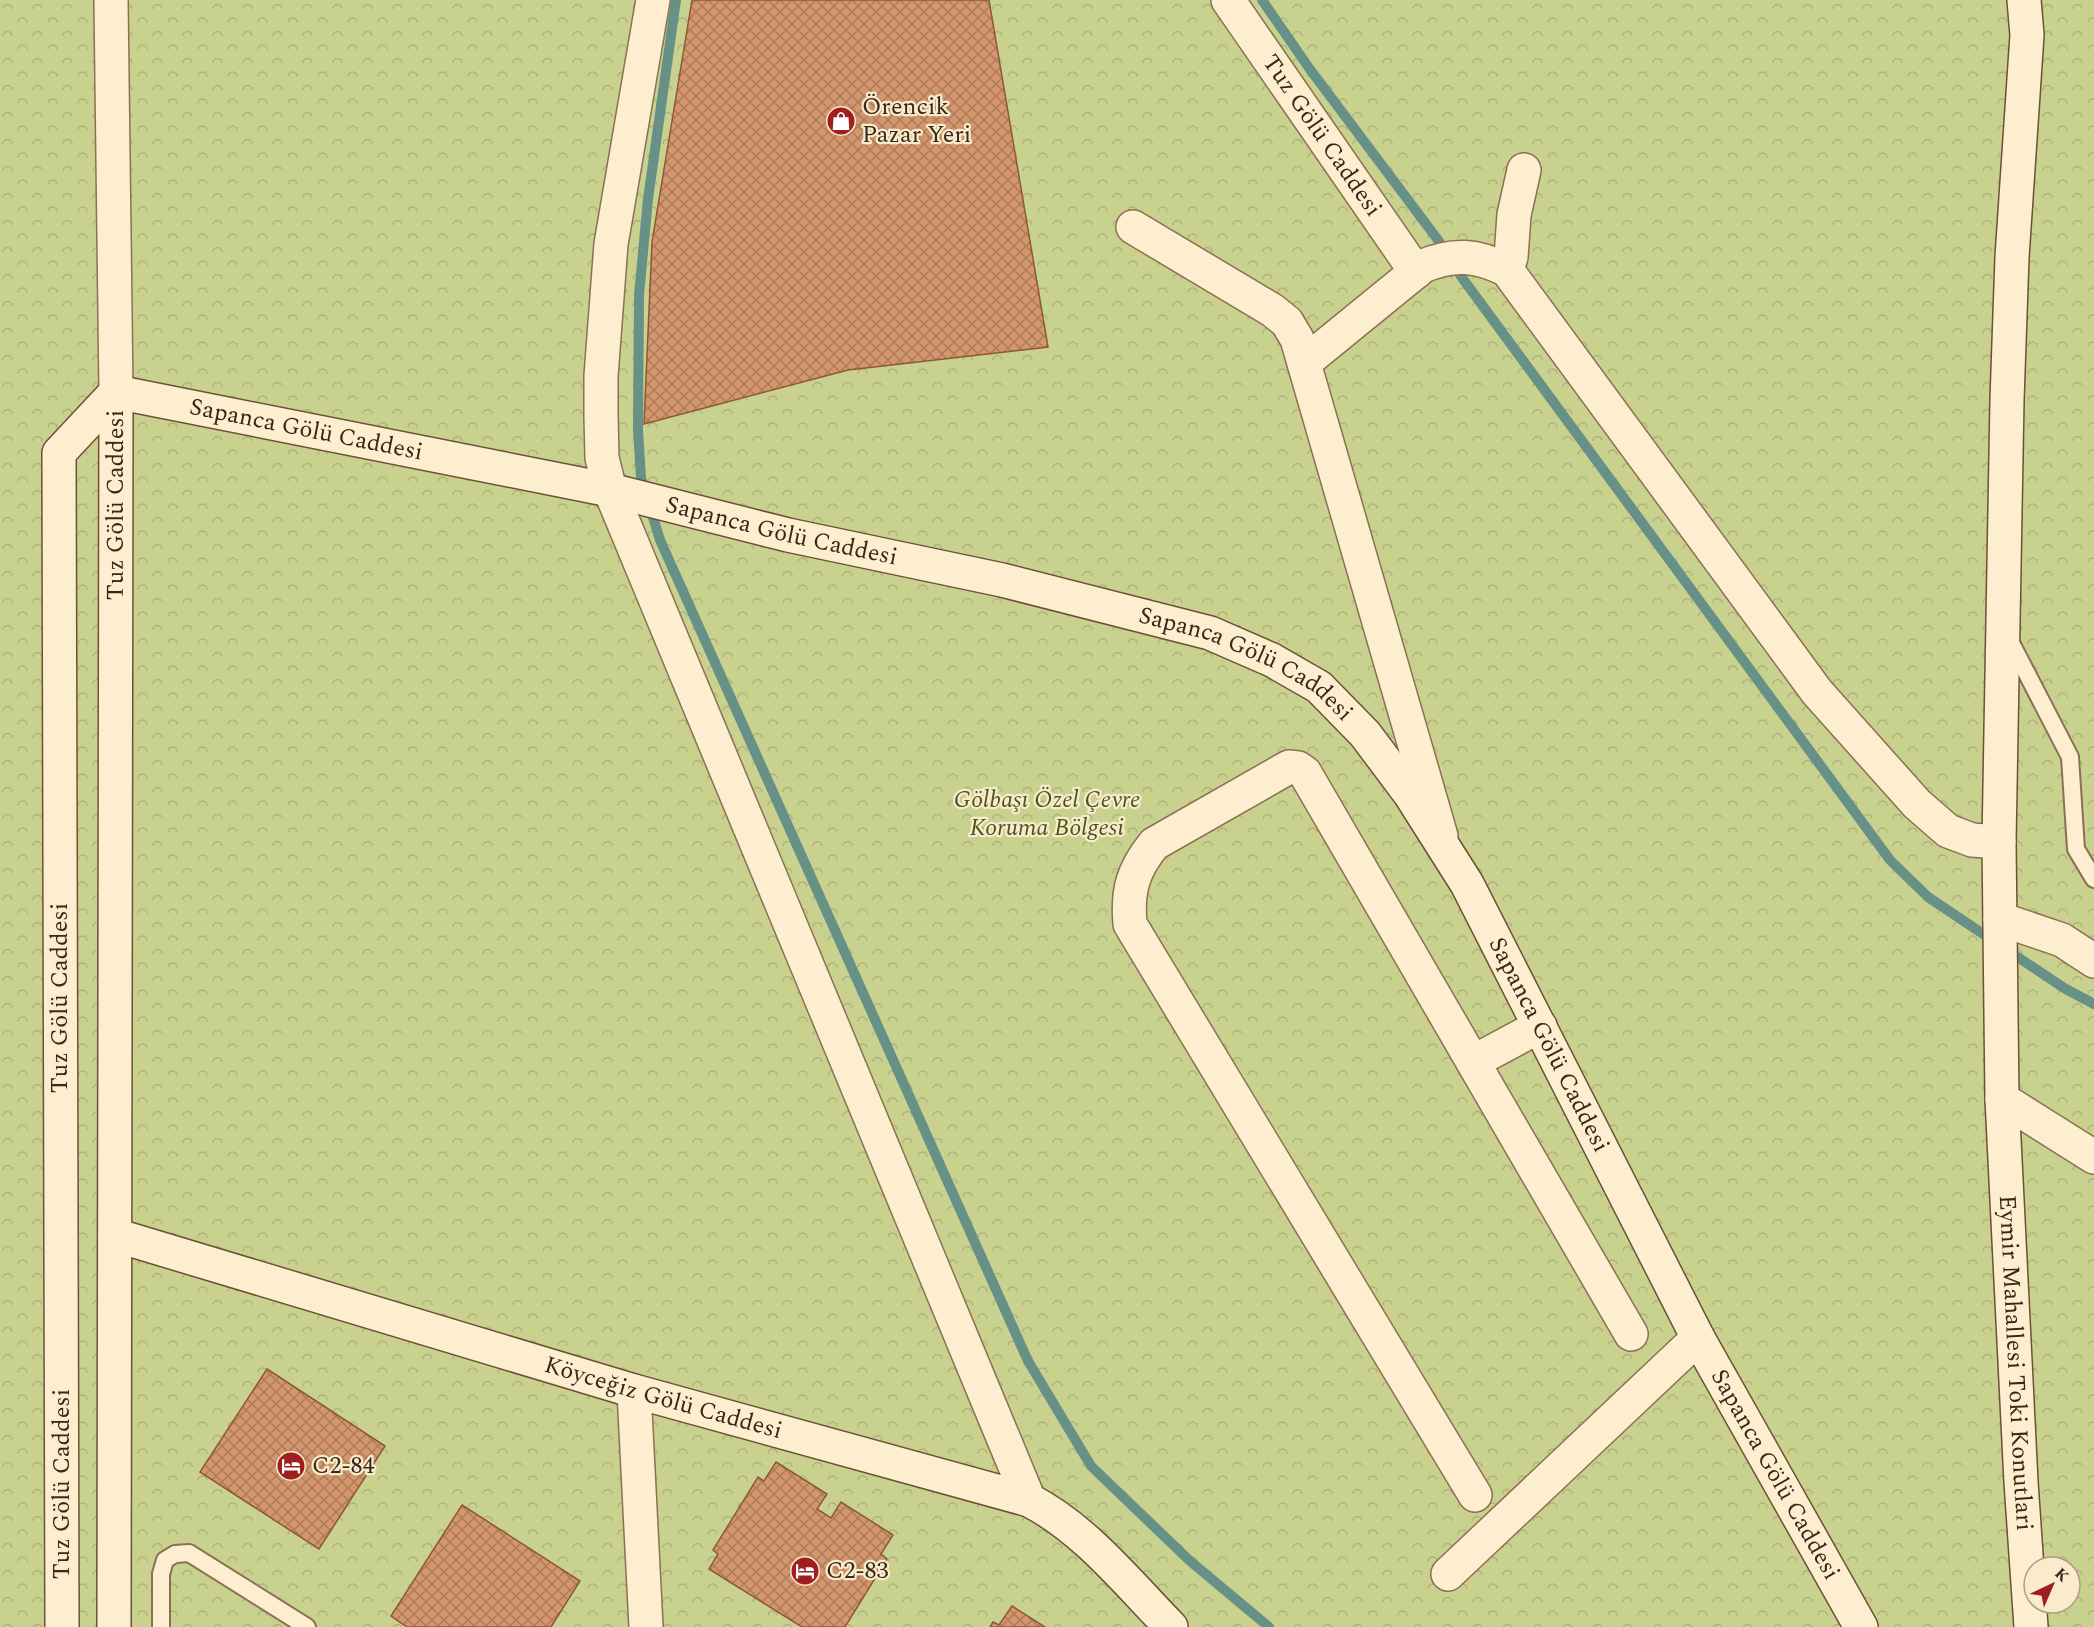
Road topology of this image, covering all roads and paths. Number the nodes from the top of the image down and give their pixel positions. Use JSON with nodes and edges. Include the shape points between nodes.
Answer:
{"nodes":[{"id":1,"x":111,"y":0,"type":"edge"},
{"id":2,"x":653,"y":0,"type":"edge"},
{"id":3,"x":1228,"y":0,"type":"edge"},
{"id":4,"x":2024,"y":0,"type":"edge"},
{"id":5,"x":1524,"y":170,"type":"dead end"},
{"id":6,"x":1133,"y":227,"type":"dead end"},
{"id":7,"x":1426,"y":266,"type":"junction"},
{"id":8,"x":1507,"y":270,"type":"junction"},
{"id":9,"x":1304,"y":363,"type":"junction"},
{"id":10,"x":116,"y":392,"type":"junction"},
{"id":11,"x":636,"y":497,"type":"junction"},
{"id":12,"x":2003,"y":626,"type":"junction"},
{"id":13,"x":1999,"y":842,"type":"junction"},
{"id":14,"x":1445,"y":850,"type":"junction"},
{"id":15,"x":2094,"y":879,"type":"edge"},
{"id":16,"x":2000,"y":919,"type":"junction"},
{"id":17,"x":2094,"y":961,"type":"edge"},
{"id":18,"x":1540,"y":1026,"type":"junction"},
{"id":19,"x":1473,"y":1062,"type":"junction"},
{"id":20,"x":2002,"y":1099,"type":"junction"},
{"id":21,"x":2094,"y":1156,"type":"edge"},
{"id":22,"x":115,"y":1235,"type":"junction"},
{"id":23,"x":1631,"y":1334,"type":"dead end"},
{"id":24,"x":1698,"y":1338,"type":"junction"},
{"id":25,"x":634,"y":1392,"type":"junction"},
{"id":26,"x":1475,"y":1495,"type":"dead end"},
{"id":27,"x":1029,"y":1500,"type":"junction"},
{"id":28,"x":1448,"y":1574,"type":"dead end"},
{"id":29,"x":62,"y":1627,"type":"edge"},
{"id":30,"x":114,"y":1627,"type":"edge"},
{"id":31,"x":161,"y":1627,"type":"edge"},
{"id":32,"x":307,"y":1627,"type":"edge"},
{"id":33,"x":646,"y":1627,"type":"edge"},
{"id":34,"x":1171,"y":1627,"type":"edge"},
{"id":35,"x":1861,"y":1627,"type":"edge"},
{"id":36,"x":2031,"y":1627,"type":"edge"}],
"edges":[{"from":1,"to":10,"type":"street","name":"Tuz Gölü Caddesi"},
{"from":2,"to":11,"type":"street","via":[[611,244],[601,375],[603,458]]},
{"from":3,"to":7,"type":"street","name":"Tuz Gölü Caddesi"},
{"from":4,"to":12,"type":"street","name":"Eymir Mahallesi Toki Konutlari","via":[[2027,35],[2012,257]]},
{"from":5,"to":8,"type":"street"},
{"from":6,"to":9,"type":"street","via":[[1272,310],[1287,322]]},
{"from":7,"to":8,"type":"street","via":[[1471,257]]},
{"from":7,"to":9,"type":"street"},
{"from":8,"to":13,"type":"street","via":[[1816,692],[1917,804],[1948,831],[1972,840]]},
{"from":9,"to":14,"type":"street"},
{"from":10,"to":11,"type":"street","name":"Sapanca Gölü Caddesi"},
{"from":10,"to":22,"type":"street","name":"Tuz Gölü Caddesi"},
{"from":10,"to":29,"type":"street","name":"Tuz Gölü Caddesi","via":[[59,453]]},
{"from":11,"to":14,"type":"street","name":"Sapanca Gölü Caddesi","via":[[788,535],[1002,580],[1210,633],[1272,660],[1318,687],[1365,734]]},
{"from":11,"to":27,"type":"street"},
{"from":12,"to":13,"type":"street","name":"Eymir Mahallesi Toki Konutlari"},
{"from":12,"to":15,"type":"lane","via":[[2070,757],[2076,849]]},
{"from":13,"to":16,"type":"street","name":"Eymir Mahallesi Toki Konutlari"},
{"from":14,"to":18,"type":"street","name":"Sapanca Gölü Caddesi","via":[[1467,884]]},
{"from":16,"to":17,"type":"street","via":[[2062,940]]},
{"from":16,"to":20,"type":"street","name":"Eymir Mahallesi Toki Konutlari"},
{"from":18,"to":19,"type":"street"},
{"from":18,"to":24,"type":"street","name":"Sapanca Gölü Caddesi"},
{"from":19,"to":23,"type":"street"},
{"from":19,"to":26,"type":"street","via":[[1311,782],[1298,768],[1279,773],[1154,844],[1142,859],[1132,881],[1130,924]]},
{"from":20,"to":21,"type":"street"},
{"from":20,"to":36,"type":"street","name":"Eymir Mahallesi Toki Konutlari"},
{"from":22,"to":25,"type":"street","name":"Köyceğiz Gölü Caddesi"},
{"from":22,"to":30,"type":"street","name":"Tuz Gölü Caddesi"},
{"from":24,"to":28,"type":"street"},
{"from":24,"to":35,"type":"street","name":"Sapanca Gölü Caddesi"},
{"from":25,"to":27,"type":"street","name":"Köyceğiz Gölü Caddesi"},
{"from":25,"to":33,"type":"street"},
{"from":27,"to":34,"type":"street","name":"Köyceğiz Gölü Caddesi","via":[[1085,1540]]},
{"from":31,"to":32,"type":"lane","via":[[161,1574],[165,1560],[189,1553]]}]}
